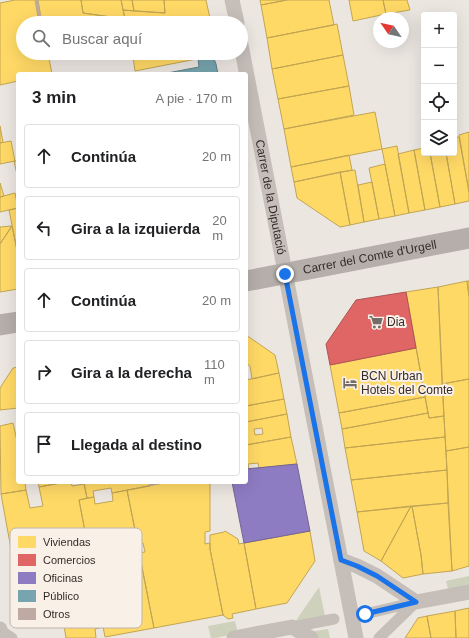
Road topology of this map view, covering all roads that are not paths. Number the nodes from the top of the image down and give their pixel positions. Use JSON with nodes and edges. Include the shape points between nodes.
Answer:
{"nodes":[{"id":1,"x":232,"y":0,"type":"edge"},
{"id":2,"x":235,"y":16,"type":"edge"},
{"id":3,"x":244,"y":60,"type":"edge"},
{"id":4,"x":246,"y":72,"type":"edge"},
{"id":5,"x":248,"y":81,"type":"edge"},
{"id":6,"x":469,"y":238,"type":"edge"},
{"id":7,"x":285,"y":274,"type":"junction"},
{"id":8,"x":248,"y":281,"type":"edge"},
{"id":9,"x":16,"y":322,"type":"edge"},
{"id":10,"x":0,"y":325,"type":"edge"},
{"id":11,"x":341,"y":560,"type":"junction"},
{"id":12,"x":469,"y":592,"type":"edge"},
{"id":13,"x":416,"y":602,"type":"junction"},
{"id":14,"x":365,"y":614,"type":"dead end"},
{"id":15,"x":334,"y":619,"type":"dead end"},
{"id":16,"x":292,"y":627,"type":"junction"},
{"id":17,"x":0,"y":630,"type":"edge"},
{"id":18,"x":12,"y":638,"type":"edge"},
{"id":19,"x":234,"y":638,"type":"edge"},
{"id":20,"x":311,"y":638,"type":"edge"},
{"id":21,"x":356,"y":638,"type":"edge"},
{"id":22,"x":379,"y":638,"type":"edge"}],
"edges":[{"from":1,"to":2,"type":"street"},
{"from":3,"to":4,"type":"street","name":"Carrer de la Diputació"},
{"from":5,"to":7,"type":"street","name":"Carrer de la Diputació"},
{"from":6,"to":7,"type":"main road","name":"Carrer del Comte d'Urgell"},
{"from":7,"to":8,"type":"main road","name":"Carrer del Comte d'Urgell"},
{"from":7,"to":11,"type":"street","name":"Carrer de la Diputació"},
{"from":9,"to":10,"type":"main road"},
{"from":11,"to":13,"type":"street","via":[[377,576]]},
{"from":11,"to":21,"type":"street","name":"Carrer de la Diputació"},
{"from":12,"to":13,"type":"street"},
{"from":13,"to":14,"type":"street"},
{"from":13,"to":22,"type":"street"},
{"from":15,"to":16,"type":"street"},
{"from":16,"to":19,"type":"street"},
{"from":16,"to":20,"type":"street"},
{"from":17,"to":18,"type":"street"}]}
